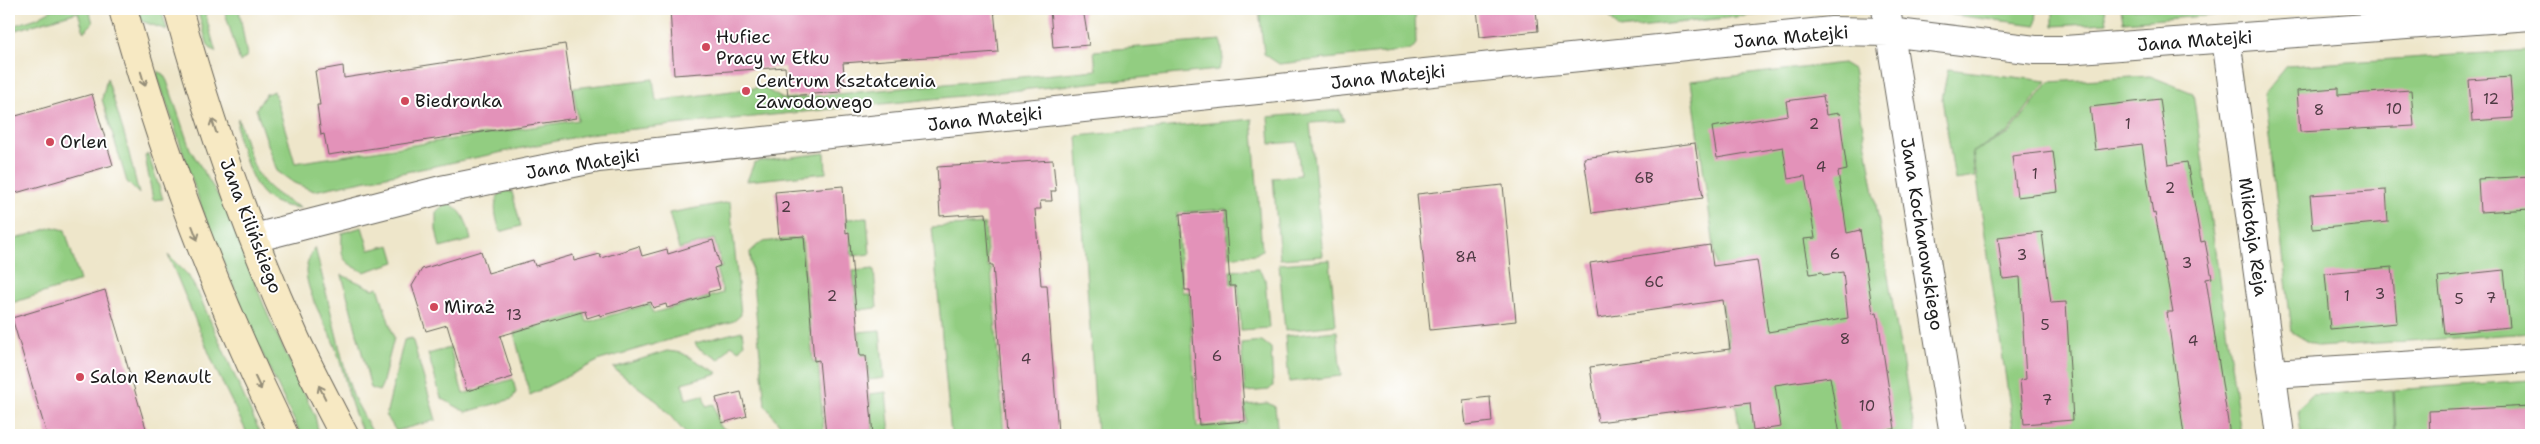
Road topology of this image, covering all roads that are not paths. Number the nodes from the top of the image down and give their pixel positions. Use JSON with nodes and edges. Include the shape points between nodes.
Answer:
{"nodes":[{"id":1,"x":123,"y":9,"type":"edge"},
{"id":2,"x":178,"y":9,"type":"edge"},
{"id":3,"x":2531,"y":16,"type":"edge"},
{"id":4,"x":1887,"y":21,"type":"edge"},
{"id":5,"x":2226,"y":39,"type":"junction"},
{"id":6,"x":254,"y":238,"type":"junction"},
{"id":7,"x":2531,"y":358,"type":"edge"},
{"id":8,"x":2272,"y":374,"type":"junction"},
{"id":9,"x":284,"y":435,"type":"edge"},
{"id":10,"x":344,"y":435,"type":"edge"},
{"id":11,"x":1954,"y":435,"type":"edge"},
{"id":12,"x":2280,"y":435,"type":"edge"}],
"edges":[{"from":1,"to":9,"type":"street","one_way":true,"via":[[163,144],[195,234],[256,379]]},
{"from":6,"to":2,"type":"street","name":"Jana Kilińskiego","one_way":true,"via":[[213,123]]},
{"from":3,"to":5,"type":"street","name":"Jana Matejki"},
{"from":4,"to":5,"type":"street","name":"Jana Matejki","via":[[2035,50]]},
{"from":4,"to":6,"type":"street","name":"Jana Matejki","via":[[1832,31],[598,158],[441,190]]},
{"from":4,"to":11,"type":"street","name":"Jana Kochanowskiego"},
{"from":5,"to":8,"type":"street","name":"Mikołaja Reja"},
{"from":10,"to":6,"type":"street","name":"Jana Kilińskiego","one_way":true,"via":[[296,340]]},
{"from":7,"to":8,"type":"street"},
{"from":8,"to":12,"type":"street","name":"Mikołaja Reja"}]}
